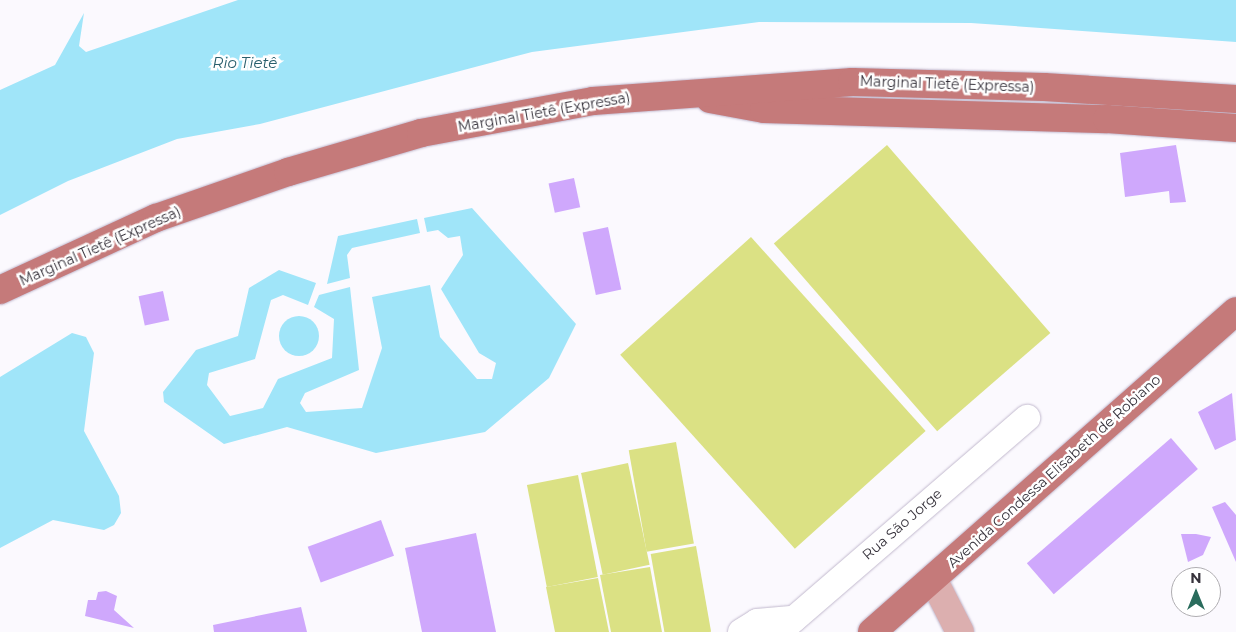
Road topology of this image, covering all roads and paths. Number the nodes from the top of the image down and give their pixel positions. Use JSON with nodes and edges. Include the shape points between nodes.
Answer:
{"nodes":[{"id":1,"x":682,"y":91,"type":"junction"},
{"id":2,"x":1236,"y":100,"type":"edge"},
{"id":3,"x":1236,"y":128,"type":"edge"},
{"id":4,"x":0,"y":290,"type":"edge"},
{"id":5,"x":1233,"y":315,"type":"edge"},
{"id":6,"x":1027,"y":418,"type":"dead end"},
{"id":7,"x":933,"y":578,"type":"junction"},
{"id":8,"x":786,"y":625,"type":"edge"},
{"id":9,"x":741,"y":632,"type":"edge"},
{"id":10,"x":872,"y":632,"type":"edge"},
{"id":11,"x":960,"y":632,"type":"edge"}],
"edges":[{"from":1,"to":2,"type":"highway","name":"Marginal Tietê (Expressa)","via":[[852,82],[1044,87]]},
{"from":1,"to":3,"type":"highway","via":[[764,109],[1106,118]]},
{"from":1,"to":4,"type":"highway","name":"Marginal Tietê (Expressa)","via":[[593,101],[381,144],[156,218]]},
{"from":5,"to":7,"type":"highway","name":"Avenida Condessa Elisabeth de Robiano"},
{"from":6,"to":8,"type":"street","name":"Rua São Jorge"},
{"from":7,"to":10,"type":"highway","name":"Avenida Condessa Elisabeth de Robiano"},
{"from":7,"to":11,"type":"main road"},
{"from":8,"to":9,"type":"street","via":[[757,622]]}]}
